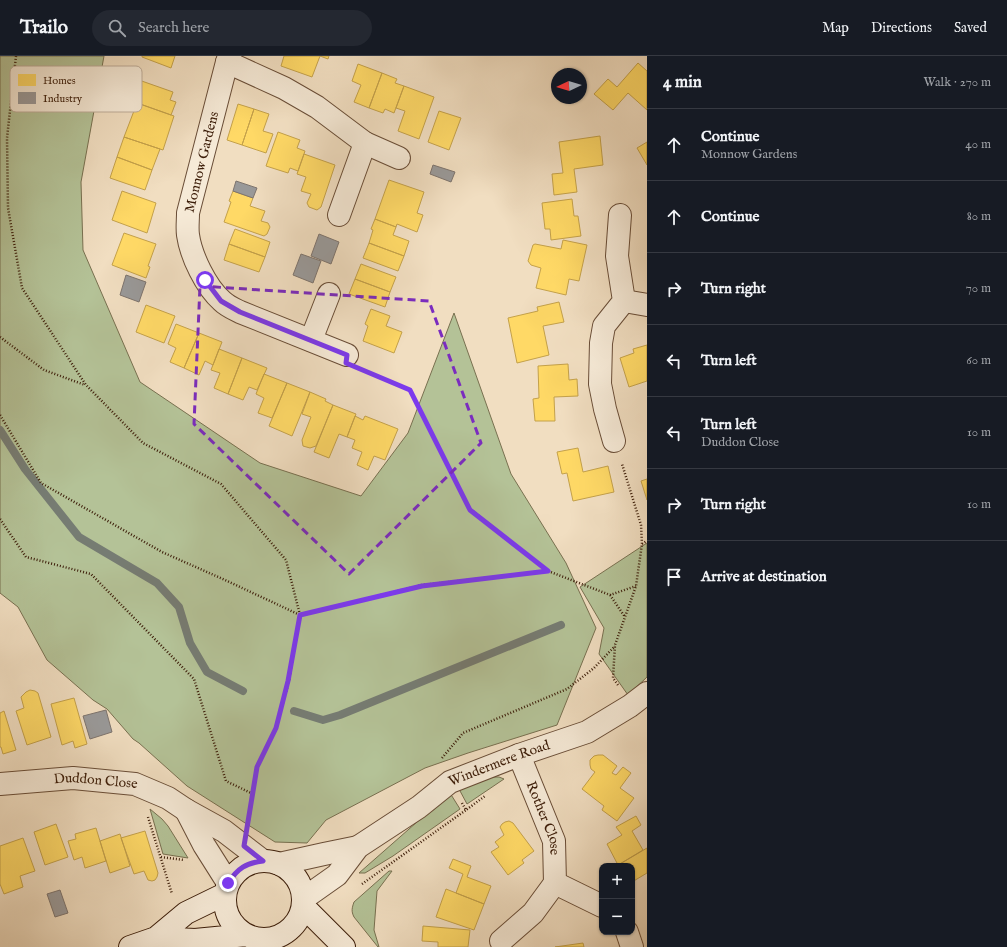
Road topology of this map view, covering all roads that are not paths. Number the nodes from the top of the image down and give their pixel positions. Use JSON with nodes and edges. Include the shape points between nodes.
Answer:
{"nodes":[{"id":1,"x":229,"y":59,"type":"edge"},
{"id":2,"x":365,"y":143,"type":"junction"},
{"id":3,"x":399,"y":158,"type":"dead end"},
{"id":4,"x":339,"y":215,"type":"dead end"},
{"id":5,"x":620,"y":215,"type":"dead end"},
{"id":6,"x":329,"y":294,"type":"dead end"},
{"id":7,"x":624,"y":301,"type":"junction"},
{"id":8,"x":647,"y":305,"type":"edge"},
{"id":9,"x":311,"y":340,"type":"junction"},
{"id":10,"x":347,"y":355,"type":"road end"},
{"id":11,"x":614,"y":441,"type":"road end"},
{"id":12,"x":647,"y":692,"type":"edge"},
{"id":13,"x":519,"y":755,"type":"junction"},
{"id":14,"x":0,"y":784,"type":"edge"},
{"id":15,"x":186,"y":810,"type":"junction"},
{"id":16,"x":358,"y":847,"type":"junction"},
{"id":17,"x":271,"y":862,"type":"junction"},
{"id":18,"x":555,"y":883,"type":"junction"},
{"id":19,"x":226,"y":888,"type":"junction"},
{"id":20,"x":303,"y":903,"type":"junction"},
{"id":21,"x":599,"y":905,"type":"edge"},
{"id":22,"x":247,"y":935,"type":"junction"},
{"id":23,"x":627,"y":935,"type":"edge"},
{"id":24,"x":156,"y":938,"type":"junction"},
{"id":25,"x":501,"y":941,"type":"dead end"},
{"id":26,"x":277,"y":943,"type":"edge"},
{"id":27,"x":130,"y":947,"type":"edge"},
{"id":28,"x":344,"y":947,"type":"edge"},
{"id":29,"x":632,"y":947,"type":"edge"}],
"edges":[{"from":1,"to":2,"type":"street","name":"Monnow Gardens","via":[[317,107]]},
{"from":1,"to":9,"type":"street","name":"Monnow Gardens","via":[[188,214],[187,235],[193,256],[205,280],[221,301],[240,312]]},
{"from":2,"to":3,"type":"street","name":"Monnow Gardens"},
{"from":2,"to":4,"type":"street"},
{"from":5,"to":7,"type":"street","via":[[617,256]]},
{"from":6,"to":9,"type":"street"},
{"from":7,"to":8,"type":"street"},
{"from":7,"to":11,"type":"street","via":[[604,326],[601,343],[600,384]]},
{"from":9,"to":10,"type":"street","name":"Monnow Gardens"},
{"from":12,"to":13,"type":"street","name":"Windermere Road","via":[[630,706],[587,732]]},
{"from":13,"to":16,"type":"street","name":"Windermere Road","via":[[450,782],[419,807]]},
{"from":13,"to":18,"type":"street","name":"Rother Close","via":[[554,841]]},
{"from":14,"to":15,"type":"street","name":"Duddon Close","via":[[73,778],[134,784],[168,798]]},
{"from":15,"to":17,"type":"street","name":"Duddon Close","via":[[224,830]]},
{"from":15,"to":19,"type":"street","name":"Duddon Close"},
{"from":16,"to":17,"type":"street","name":"Windermere Road"},
{"from":16,"to":20,"type":"street","name":"Windermere Road","via":[[337,875]]},
{"from":17,"to":19,"type":"street","via":[[252,862],[242,867],[234,874]]},
{"from":17,"to":20,"type":"street","via":[[289,870],[297,878]]},
{"from":18,"to":21,"type":"street"},
{"from":18,"to":25,"type":"street","via":[[533,914]]},
{"from":19,"to":22,"type":"street","via":[[225,906],[229,918],[236,928]]},
{"from":19,"to":24,"type":"street","via":[[186,913]]},
{"from":20,"to":26,"type":"street","via":[[299,918],[281,935]]},
{"from":20,"to":28,"type":"street"},
{"from":22,"to":24,"type":"street","via":[[195,940]]},
{"from":22,"to":26,"type":"street"},
{"from":23,"to":29,"type":"street"},
{"from":24,"to":27,"type":"street"}]}
